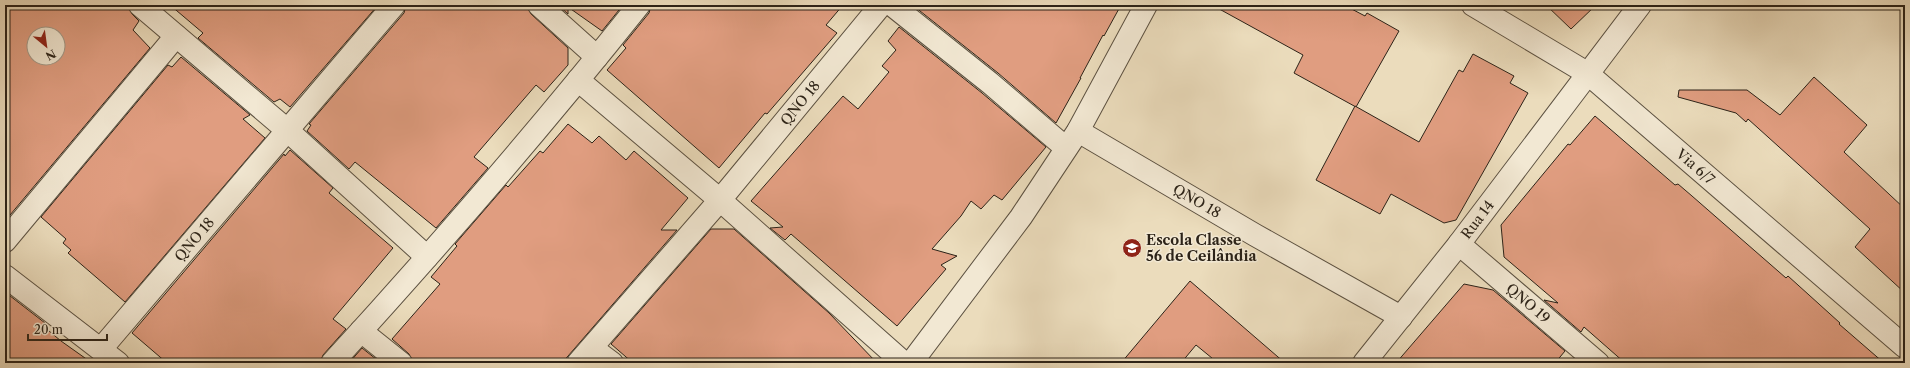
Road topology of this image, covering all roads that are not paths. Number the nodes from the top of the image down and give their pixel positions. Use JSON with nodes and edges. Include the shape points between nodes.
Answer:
{"nodes":[{"id":1,"x":140,"y":5,"type":"edge"},
{"id":2,"x":394,"y":5,"type":"edge"},
{"id":3,"x":539,"y":5,"type":"edge"},
{"id":4,"x":639,"y":5,"type":"edge"},
{"id":5,"x":881,"y":5,"type":"edge"},
{"id":6,"x":892,"y":5,"type":"edge"},
{"id":7,"x":1146,"y":5,"type":"edge"},
{"id":8,"x":1473,"y":5,"type":"edge"},
{"id":9,"x":1640,"y":5,"type":"edge"},
{"id":10,"x":176,"y":36,"type":"junction"},
{"id":11,"x":597,"y":57,"type":"junction"},
{"id":12,"x":1587,"y":73,"type":"junction"},
{"id":13,"x":578,"y":80,"type":"junction"},
{"id":14,"x":287,"y":130,"type":"junction"},
{"id":15,"x":1072,"y":140,"type":"junction"},
{"id":16,"x":720,"y":200,"type":"junction"},
{"id":17,"x":5,"y":242,"type":"edge"},
{"id":18,"x":1459,"y":244,"type":"junction"},
{"id":19,"x":427,"y":257,"type":"junction"},
{"id":20,"x":5,"y":276,"type":"edge"},
{"id":21,"x":1401,"y":317,"type":"junction"},
{"id":22,"x":361,"y":331,"type":"junction"},
{"id":23,"x":1903,"y":341,"type":"edge"},
{"id":24,"x":101,"y":349,"type":"junction"},
{"id":25,"x":585,"y":355,"type":"edge"},
{"id":26,"x":118,"y":363,"type":"edge"},
{"id":27,"x":332,"y":363,"type":"edge"},
{"id":28,"x":401,"y":363,"type":"edge"},
{"id":29,"x":612,"y":363,"type":"edge"},
{"id":30,"x":904,"y":363,"type":"edge"},
{"id":31,"x":910,"y":363,"type":"edge"},
{"id":32,"x":1364,"y":363,"type":"edge"},
{"id":33,"x":1598,"y":363,"type":"edge"}],
"edges":[{"from":1,"to":10,"type":"street"},
{"from":2,"to":14,"type":"street","name":"QNO 18"},
{"from":3,"to":11,"type":"street"},
{"from":4,"to":11,"type":"street"},
{"from":5,"to":16,"type":"street","name":"QNO 18"},
{"from":6,"to":15,"type":"street","name":"QNO 18","via":[[990,83]]},
{"from":7,"to":15,"type":"street"},
{"from":8,"to":12,"type":"street","name":"Via 6/7"},
{"from":9,"to":12,"type":"street"},
{"from":10,"to":14,"type":"street"},
{"from":10,"to":17,"type":"street"},
{"from":11,"to":13,"type":"street"},
{"from":12,"to":18,"type":"street","name":"Rua 14"},
{"from":12,"to":23,"type":"street","name":"Via 6/7"},
{"from":13,"to":16,"type":"street"},
{"from":13,"to":19,"type":"street"},
{"from":14,"to":19,"type":"street"},
{"from":14,"to":24,"type":"street","name":"QNO 18"},
{"from":15,"to":21,"type":"street","name":"QNO 18","via":[[1255,235]]},
{"from":15,"to":31,"type":"street","via":[[1021,217]]},
{"from":16,"to":25,"type":"street","name":"QNO 18"},
{"from":16,"to":30,"type":"street"},
{"from":18,"to":21,"type":"street","name":"Rua 14"},
{"from":18,"to":33,"type":"street","name":"QNO 19"},
{"from":19,"to":22,"type":"street"},
{"from":20,"to":24,"type":"street"},
{"from":21,"to":32,"type":"street","name":"Rua 14"},
{"from":22,"to":27,"type":"street"},
{"from":22,"to":28,"type":"street"},
{"from":24,"to":26,"type":"street"},
{"from":25,"to":29,"type":"street","name":"QNO 18"}]}
